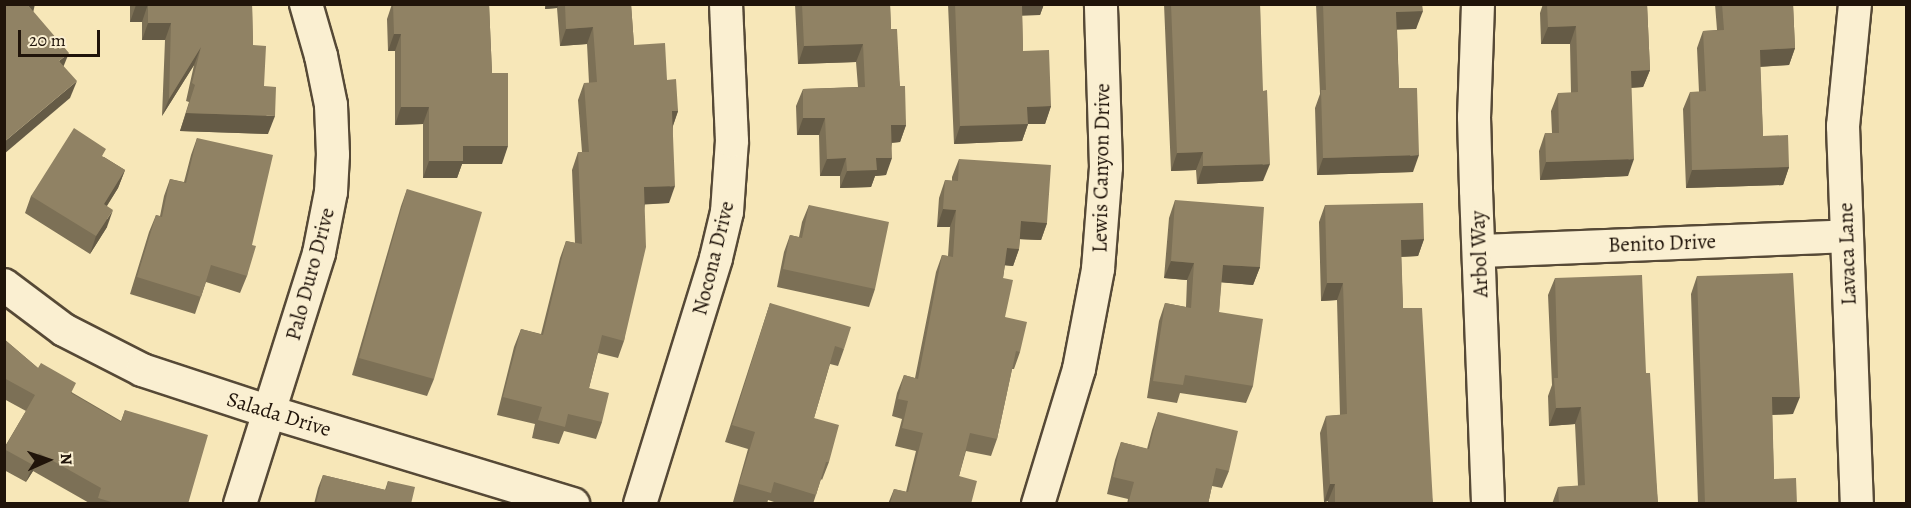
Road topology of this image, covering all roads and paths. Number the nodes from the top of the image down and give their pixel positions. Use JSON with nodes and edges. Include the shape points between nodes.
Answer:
{"nodes":[{"id":1,"x":306,"y":4,"type":"edge"},
{"id":2,"x":726,"y":4,"type":"edge"},
{"id":3,"x":1101,"y":4,"type":"edge"},
{"id":4,"x":1478,"y":4,"type":"edge"},
{"id":5,"x":1855,"y":4,"type":"edge"},
{"id":6,"x":1846,"y":236,"type":"junction"},
{"id":7,"x":1479,"y":250,"type":"junction"},
{"id":8,"x":4,"y":285,"type":"edge"},
{"id":9,"x":270,"y":412,"type":"junction"},
{"id":10,"x":240,"y":504,"type":"edge"},
{"id":11,"x":573,"y":504,"type":"edge"},
{"id":12,"x":640,"y":504,"type":"edge"},
{"id":13,"x":1038,"y":504,"type":"edge"},
{"id":14,"x":1488,"y":504,"type":"edge"},
{"id":15,"x":1857,"y":504,"type":"edge"}],
"edges":[{"from":1,"to":9,"type":"street","name":"Palo Duro Drive","via":[[331,105],[332,180],[322,241]]},
{"from":2,"to":12,"type":"street","name":"Nocona Drive","via":[[732,141],[727,212],[717,258]]},
{"from":3,"to":13,"type":"street","name":"Lewis Canyon Drive","via":[[1106,167],[1098,268],[1079,369]]},
{"from":4,"to":7,"type":"street","name":"Arbol Way","via":[[1474,117]]},
{"from":5,"to":6,"type":"street","name":"Lavaca Lane","via":[[1842,126]]},
{"from":6,"to":7,"type":"street","name":"Benito Drive"},
{"from":6,"to":15,"type":"street","name":"Lavaca Lane"},
{"from":7,"to":14,"type":"street","name":"Arbol Way"},
{"from":8,"to":9,"type":"street","name":"Salada Drive","via":[[64,330],[119,360]]},
{"from":9,"to":10,"type":"street","name":"Palo Duro Drive"},
{"from":9,"to":11,"type":"street","name":"Salada Drive"}]}
